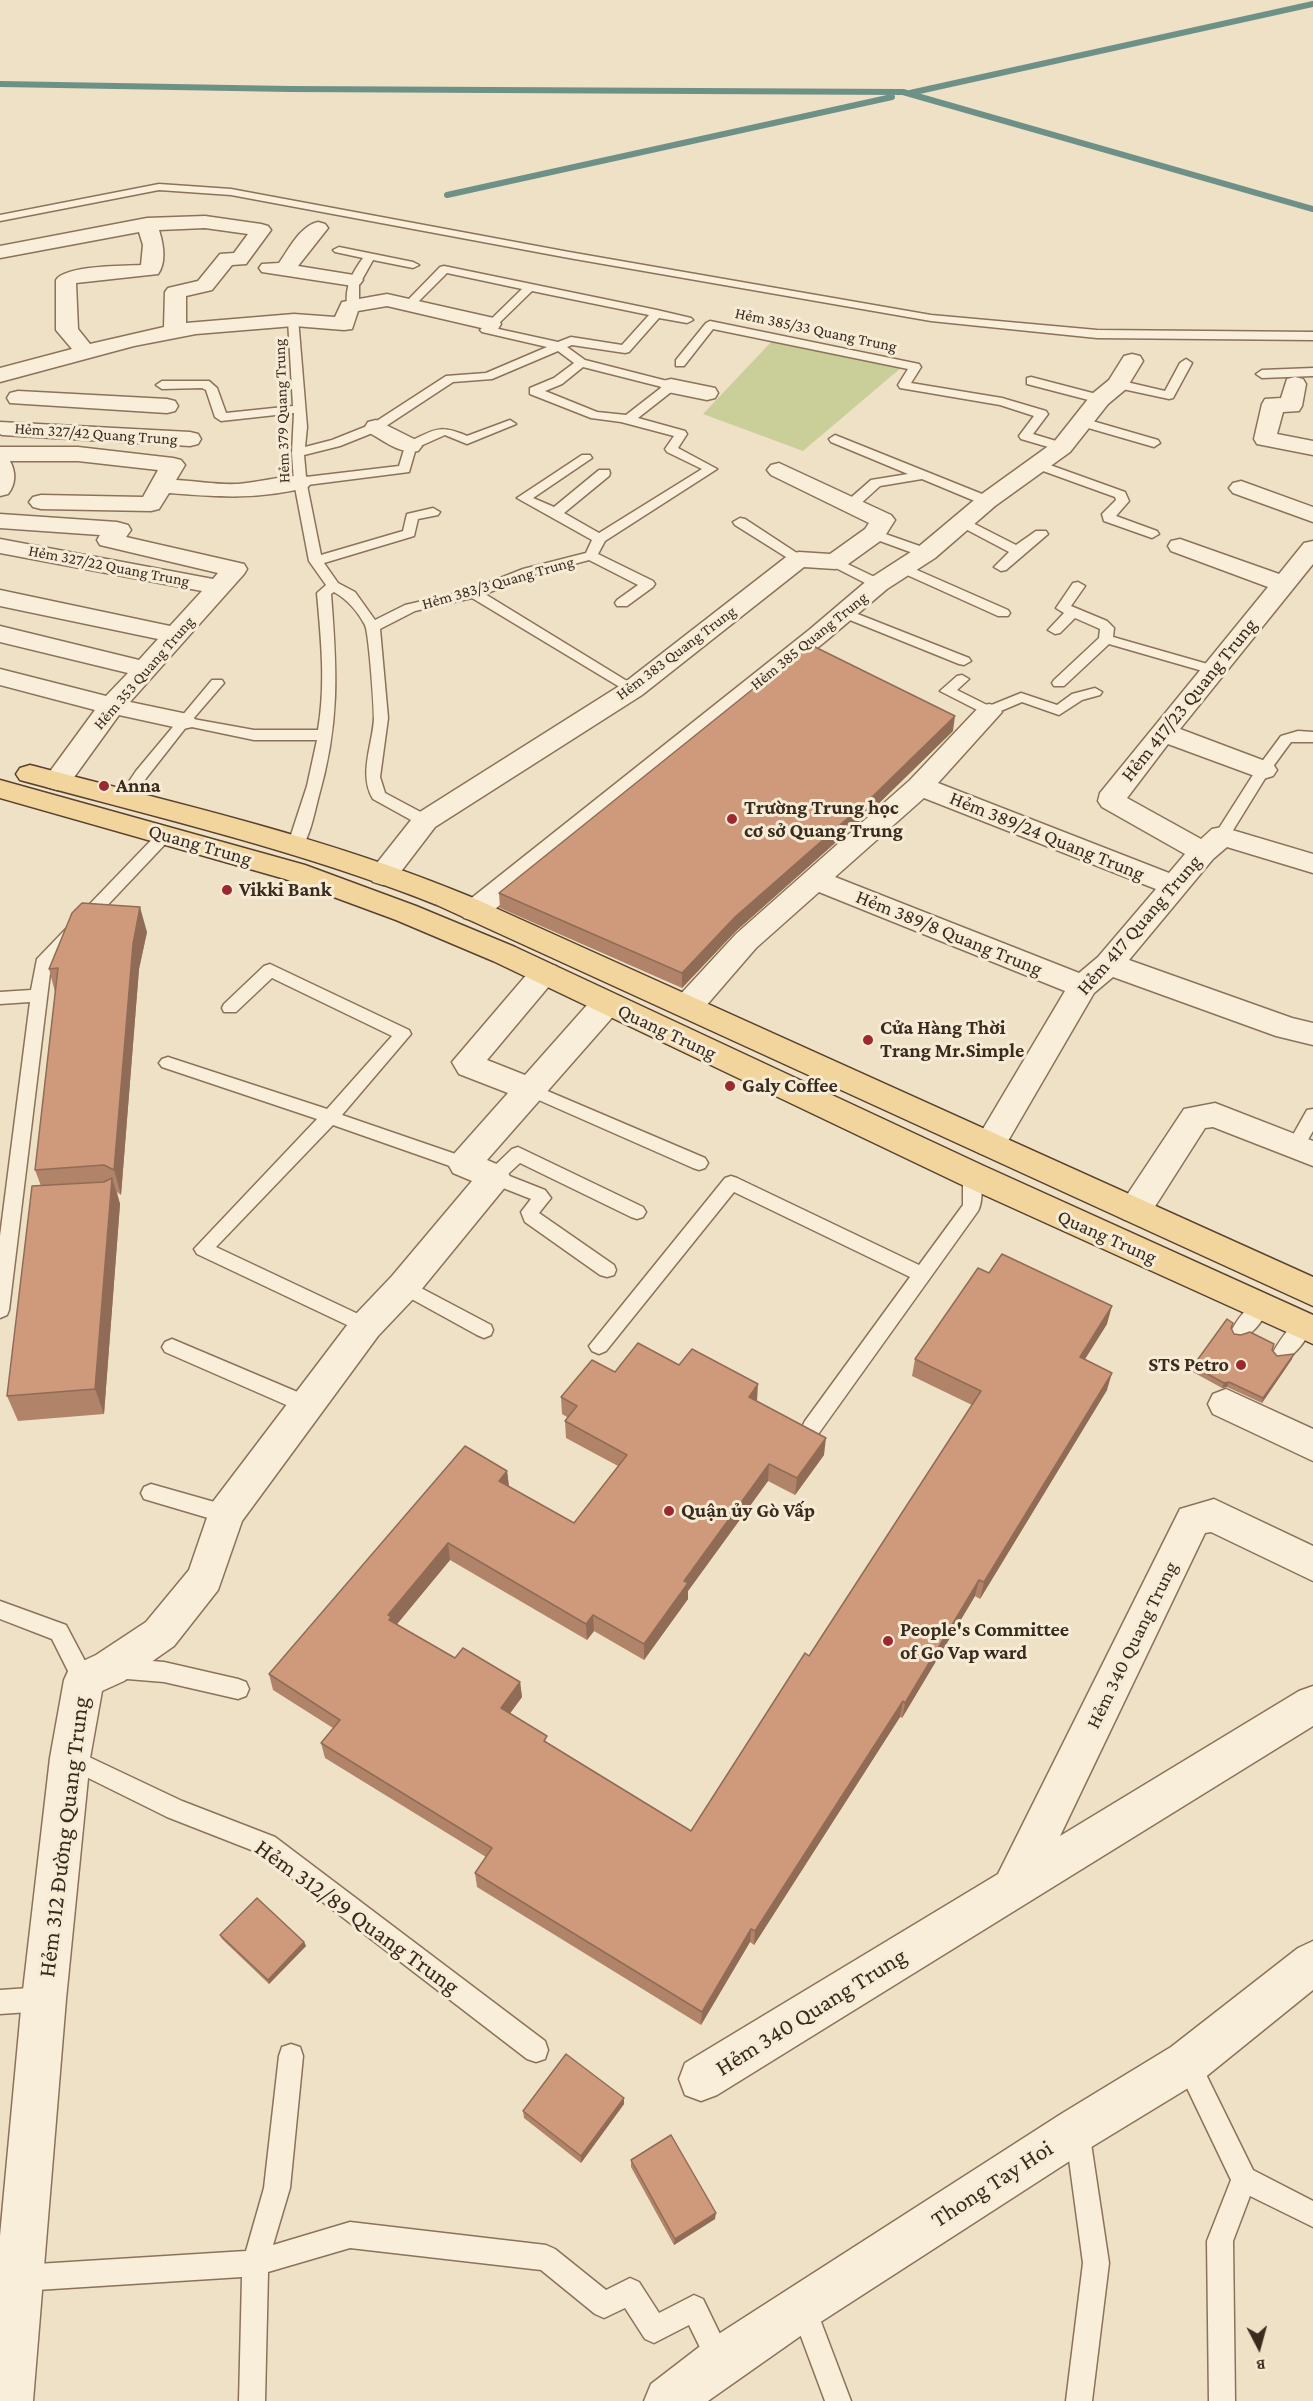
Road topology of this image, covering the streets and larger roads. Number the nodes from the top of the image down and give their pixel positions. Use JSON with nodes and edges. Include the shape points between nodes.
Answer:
{"nodes":[{"id":1,"x":147,"y":224,"type":"junction"},
{"id":2,"x":318,"y":228,"type":"dead end"},
{"id":3,"x":0,"y":252,"type":"edge"},
{"id":4,"x":354,"y":280,"type":"road end"},
{"id":5,"x":490,"y":324,"type":"road end"},
{"id":6,"x":175,"y":332,"type":"junction"},
{"id":7,"x":86,"y":353,"type":"junction"},
{"id":8,"x":1132,"y":361,"type":"dead end"},
{"id":9,"x":7,"y":373,"type":"edge"},
{"id":10,"x":1304,"y":378,"type":"edge"},
{"id":11,"x":671,"y":386,"type":"road end"},
{"id":12,"x":707,"y":393,"type":"dead end"},
{"id":13,"x":164,"y":395,"type":"road end"},
{"id":14,"x":18,"y":398,"type":"junction"},
{"id":15,"x":376,"y":427,"type":"road end"},
{"id":16,"x":1,"y":429,"type":"edge"},
{"id":17,"x":190,"y":440,"type":"dead end"},
{"id":18,"x":410,"y":446,"type":"road end"},
{"id":19,"x":1313,"y":448,"type":"edge"},
{"id":20,"x":0,"y":454,"type":"edge"},
{"id":21,"x":0,"y":464,"type":"edge"},
{"id":22,"x":779,"y":470,"type":"dead end"},
{"id":23,"x":300,"y":482,"type":"road end"},
{"id":24,"x":163,"y":486,"type":"junction"},
{"id":25,"x":1241,"y":488,"type":"dead end"},
{"id":26,"x":0,"y":489,"type":"edge"},
{"id":27,"x":0,"y":501,"type":"edge"},
{"id":28,"x":1313,"y":514,"type":"edge"},
{"id":29,"x":0,"y":520,"type":"edge"},
{"id":30,"x":0,"y":546,"type":"edge"},
{"id":31,"x":1180,"y":546,"type":"dead end"},
{"id":32,"x":1313,"y":548,"type":"edge"},
{"id":33,"x":227,"y":578,"type":"junction"},
{"id":34,"x":1295,"y":580,"type":"edge"},
{"id":35,"x":0,"y":598,"type":"edge"},
{"id":36,"x":0,"y":634,"type":"edge"},
{"id":37,"x":174,"y":635,"type":"junction"},
{"id":38,"x":145,"y":669,"type":"junction"},
{"id":39,"x":0,"y":677,"type":"edge"},
{"id":40,"x":112,"y":706,"type":"junction"},
{"id":41,"x":989,"y":712,"type":"road end"},
{"id":42,"x":183,"y":721,"type":"road end"},
{"id":43,"x":1164,"y":732,"type":"junction"},
{"id":44,"x":0,"y":766,"type":"edge"},
{"id":45,"x":1263,"y":770,"type":"road end"},
{"id":46,"x":57,"y":782,"type":"junction"},
{"id":47,"x":920,"y":786,"type":"junction"},
{"id":48,"x":0,"y":789,"type":"edge"},
{"id":49,"x":1213,"y":844,"type":"junction"},
{"id":50,"x":1313,"y":864,"type":"edge"},
{"id":51,"x":815,"y":880,"type":"junction"},
{"id":52,"x":374,"y":886,"type":"junction"},
{"id":53,"x":1175,"y":886,"type":"junction"},
{"id":54,"x":474,"y":910,"type":"junction"},
{"id":55,"x":1109,"y":964,"type":"junction"},
{"id":56,"x":545,"y":973,"type":"junction"},
{"id":57,"x":1083,"y":986,"type":"junction"},
{"id":58,"x":606,"y":1004,"type":"junction"},
{"id":59,"x":688,"y":1006,"type":"junction"},
{"id":60,"x":1313,"y":1034,"type":"edge"},
{"id":61,"x":531,"y":1090,"type":"junction"},
{"id":62,"x":990,"y":1144,"type":"junction"},
{"id":63,"x":1304,"y":1150,"type":"edge"},
{"id":64,"x":972,"y":1175,"type":"junction"},
{"id":65,"x":1135,"y":1210,"type":"junction"},
{"id":66,"x":1313,"y":1292,"type":"edge"},
{"id":67,"x":1308,"y":1328,"type":"edge"},
{"id":68,"x":1226,"y":1404,"type":"dead end"},
{"id":69,"x":1313,"y":1446,"type":"edge"},
{"id":70,"x":1313,"y":1564,"type":"edge"},
{"id":71,"x":1313,"y":1704,"type":"edge"},
{"id":72,"x":1013,"y":1888,"type":"junction"},
{"id":73,"x":1313,"y":1963,"type":"edge"},
{"id":74,"x":701,"y":2079,"type":"dead end"},
{"id":75,"x":9,"y":2401,"type":"edge"},
{"id":76,"x":668,"y":2401,"type":"edge"}],
"edges":[{"from":1,"to":3,"type":"street"},
{"from":1,"to":6,"type":"street","via":[[205,222],[261,230],[239,260],[227,258],[205,286],[175,292]]},
{"from":1,"to":7,"type":"street","via":[[153,245],[151,270],[58,281],[67,330]]},
{"from":2,"to":4,"type":"street","via":[[277,269]]},
{"from":5,"to":6,"type":"street","via":[[387,300],[353,305],[348,308],[344,324],[254,321]]},
{"from":6,"to":7,"type":"street"},
{"from":7,"to":9,"type":"street"},
{"from":8,"to":54,"type":"street","name":"Hẻm 385 Quang Trung","via":[[1062,447],[961,521],[926,553],[878,584]]},
{"from":9,"to":14,"type":"street","via":[[24,384]]},
{"from":10,"to":19,"type":"street","via":[[1291,406],[1273,404],[1265,439]]},
{"from":11,"to":12,"type":"street"},
{"from":13,"to":14,"type":"street"},
{"from":14,"to":16,"type":"street"},
{"from":15,"to":18,"type":"street"},
{"from":16,"to":17,"type":"street","name":"Hẻm 327/42 Quang Trung"},
{"from":20,"to":24,"type":"street","via":[[78,454],[173,465]]},
{"from":21,"to":26,"type":"street"},
{"from":22,"to":52,"type":"street","name":"Hẻm 383 Quang Trung","via":[[883,520],[874,534],[835,562],[799,559],[633,689],[425,821]]},
{"from":23,"to":24,"type":"street","via":[[235,491]]},
{"from":24,"to":27,"type":"street","via":[[152,504]]},
{"from":25,"to":28,"type":"street"},
{"from":29,"to":33,"type":"street","via":[[117,529],[109,540]]},
{"from":30,"to":33,"type":"street","name":"Hẻm 327/22 Quang Trung"},
{"from":31,"to":34,"type":"street"},
{"from":32,"to":34,"type":"street","name":"Hẻm 417/23 Quang Trung"},
{"from":33,"to":37,"type":"street","name":"Hẻm 353 Quang Trung"},
{"from":34,"to":43,"type":"street","name":"Hẻm 417/23 Quang Trung","via":[[1213,670]]},
{"from":35,"to":37,"type":"street"},
{"from":36,"to":38,"type":"street"},
{"from":37,"to":38,"type":"street","name":"Hẻm 353 Quang Trung"},
{"from":38,"to":40,"type":"street","name":"Hẻm 353 Quang Trung"},
{"from":39,"to":40,"type":"street"},
{"from":40,"to":42,"type":"street"},
{"from":40,"to":46,"type":"street","name":"Hẻm 353 Quang Trung"},
{"from":41,"to":47,"type":"street"},
{"from":43,"to":45,"type":"street"},
{"from":43,"to":49,"type":"street","name":"Hẻm 417/23 Quang Trung","via":[[1114,793],[1112,801]]},
{"from":44,"to":46,"type":"main road","name":"Quang Trung"},
{"from":46,"to":52,"type":"main road","name":"Quang Trung","via":[[295,847]]},
{"from":47,"to":51,"type":"street"},
{"from":47,"to":53,"type":"street","name":"Hẻm 389/24 Quang Trung"},
{"from":48,"to":52,"type":"main road","name":"Quang Trung","via":[[295,872]]},
{"from":49,"to":50,"type":"street"},
{"from":49,"to":53,"type":"street","name":"Hẻm 417 Quang Trung"},
{"from":51,"to":57,"type":"street","name":"Hẻm 389/8 Quang Trung"},
{"from":51,"to":59,"type":"street","via":[[746,941]]},
{"from":52,"to":54,"type":"main road","name":"Quang Trung","via":[[420,888]]},
{"from":52,"to":56,"type":"main road","name":"Quang Trung"},
{"from":53,"to":55,"type":"street","name":"Hẻm 417 Quang Trung"},
{"from":54,"to":59,"type":"main road","name":"Quang Trung"},
{"from":55,"to":57,"type":"street","name":"Hẻm 417 Quang Trung"},
{"from":55,"to":60,"type":"street"},
{"from":56,"to":58,"type":"main road","name":"Quang Trung"},
{"from":56,"to":61,"type":"street","via":[[468,1062]]},
{"from":57,"to":62,"type":"street","name":"Hẻm 417 Quang Trung"},
{"from":58,"to":61,"type":"street"},
{"from":58,"to":64,"type":"main road","name":"Quang Trung"},
{"from":59,"to":62,"type":"main road","name":"Quang Trung"},
{"from":61,"to":75,"type":"street","name":"Hẻm 312 Đường Quang Trung","via":[[404,1286],[366,1326],[225,1514],[204,1578],[160,1634],[97,1674],[70,1758],[44,1999]]},
{"from":62,"to":64,"type":"main road"},
{"from":62,"to":65,"type":"main road","name":"Quang Trung"},
{"from":63,"to":65,"type":"street","via":[[1215,1115],[1195,1117]]},
{"from":64,"to":67,"type":"main road","name":"Quang Trung"},
{"from":65,"to":66,"type":"main road","name":"Quang Trung"},
{"from":68,"to":69,"type":"street"},
{"from":70,"to":72,"type":"street","name":"Hẻm 340 Quang Trung","via":[[1214,1515],[1193,1520]]},
{"from":71,"to":72,"type":"street","name":"Hẻm 340 Quang Trung"},
{"from":72,"to":74,"type":"street","name":"Hẻm 340 Quang Trung"},
{"from":73,"to":76,"type":"street","name":"Thong Tay Hoi","via":[[1187,2063],[802,2306]]}]}
